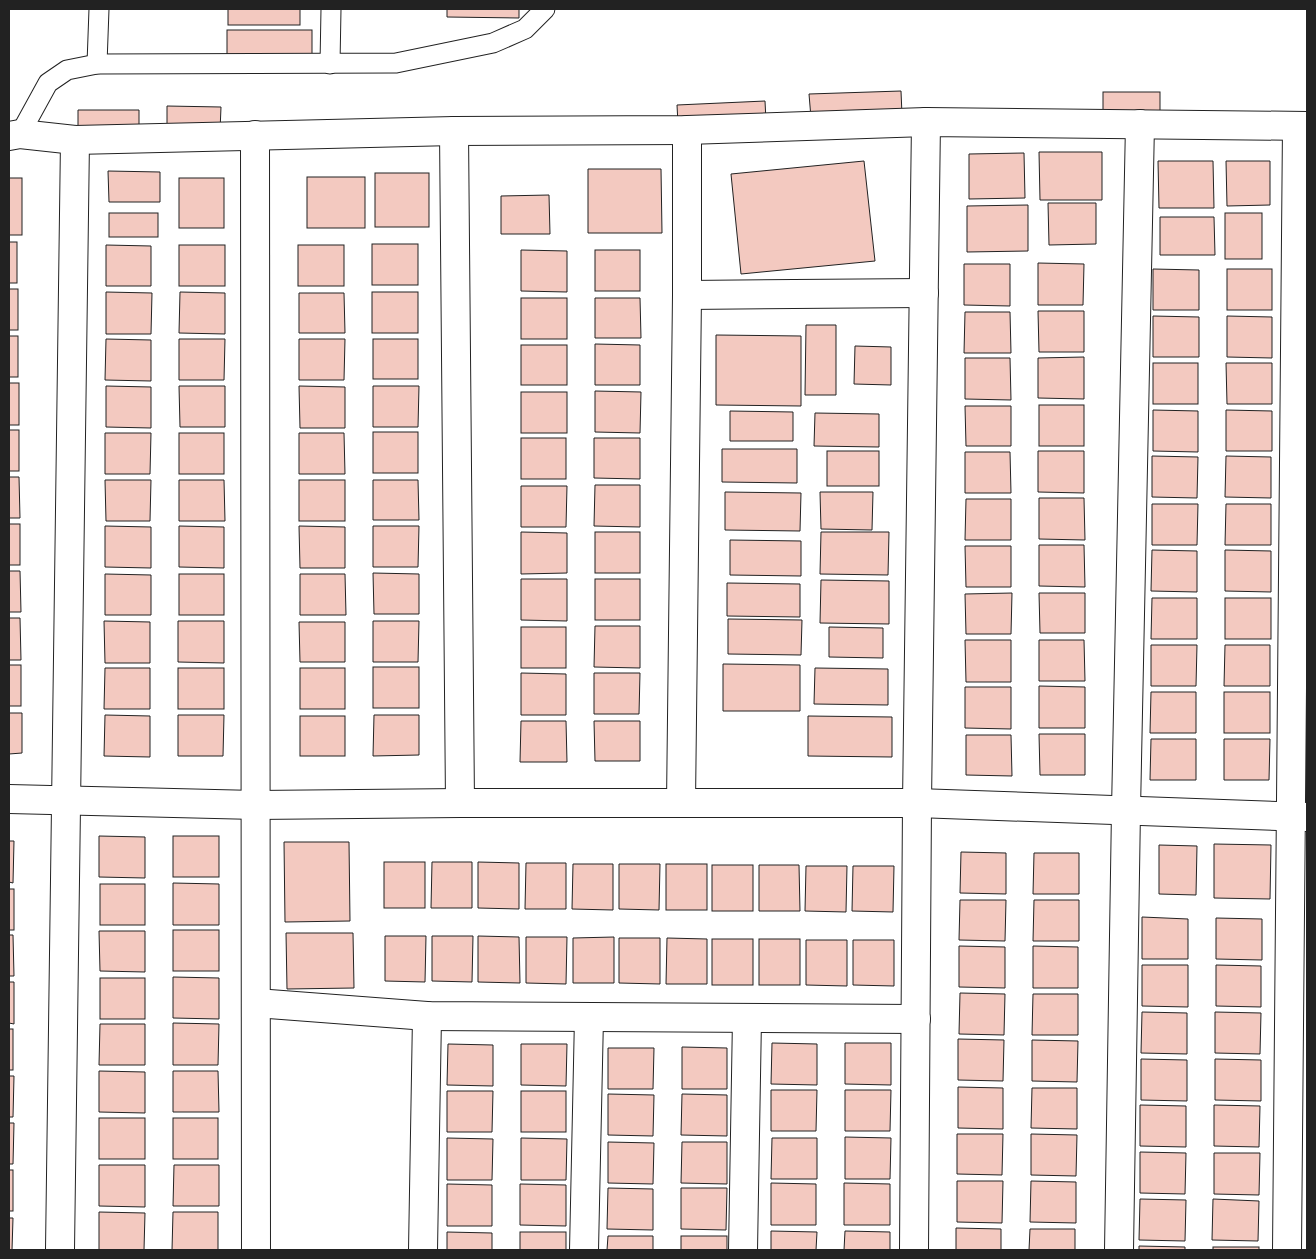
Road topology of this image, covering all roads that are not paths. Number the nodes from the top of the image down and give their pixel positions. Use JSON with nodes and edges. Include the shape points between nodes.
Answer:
{"nodes":[{"id":1,"x":99,"y":9,"type":"edge"},
{"id":2,"x":331,"y":9,"type":"edge"},
{"id":3,"x":545,"y":9,"type":"edge"},
{"id":4,"x":97,"y":64,"type":"junction"},
{"id":5,"x":330,"y":64,"type":"junction"},
{"id":6,"x":926,"y":122,"type":"junction"},
{"id":7,"x":1140,"y":124,"type":"junction"},
{"id":8,"x":1302,"y":126,"type":"edge"},
{"id":9,"x":687,"y":130,"type":"junction"},
{"id":10,"x":454,"y":131,"type":"junction"},
{"id":11,"x":14,"y":135,"type":"edge"},
{"id":12,"x":255,"y":135,"type":"junction"},
{"id":13,"x":75,"y":140,"type":"junction"},
{"id":14,"x":924,"y":293,"type":"junction"},
{"id":15,"x":687,"y":295,"type":"junction"},
{"id":16,"x":9,"y":798,"type":"edge"},
{"id":17,"x":66,"y":799,"type":"junction"},
{"id":18,"x":460,"y":803,"type":"junction"},
{"id":19,"x":681,"y":803,"type":"junction"},
{"id":20,"x":917,"y":803,"type":"junction"},
{"id":21,"x":256,"y":805,"type":"junction"},
{"id":22,"x":1126,"y":810,"type":"junction"},
{"id":23,"x":1299,"y":817,"type":"edge"},
{"id":24,"x":256,"y":1002,"type":"junction"},
{"id":25,"x":427,"y":1016,"type":"junction"},
{"id":26,"x":589,"y":1017,"type":"junction"},
{"id":27,"x":747,"y":1018,"type":"junction"},
{"id":28,"x":916,"y":1019,"type":"junction"},
{"id":29,"x":60,"y":1250,"type":"edge"},
{"id":30,"x":256,"y":1250,"type":"edge"},
{"id":31,"x":423,"y":1250,"type":"edge"},
{"id":32,"x":584,"y":1250,"type":"edge"},
{"id":33,"x":743,"y":1250,"type":"edge"},
{"id":34,"x":914,"y":1250,"type":"edge"},
{"id":35,"x":1119,"y":1250,"type":"edge"},
{"id":36,"x":1287,"y":1250,"type":"edge"}],
"edges":[{"from":1,"to":4,"type":"lane"},
{"from":2,"to":5,"type":"lane"},
{"from":3,"to":5,"type":"lane","via":[[525,30],[493,42],[396,63]]},
{"from":4,"to":5,"type":"lane"},
{"from":4,"to":11,"type":"lane","via":[[66,70],[48,84]]},
{"from":6,"to":7,"type":"street"},
{"from":6,"to":9,"type":"street"},
{"from":6,"to":14,"type":"street"},
{"from":7,"to":8,"type":"street"},
{"from":7,"to":22,"type":"street"},
{"from":8,"to":23,"type":"street"},
{"from":9,"to":10,"type":"street"},
{"from":9,"to":15,"type":"street"},
{"from":10,"to":12,"type":"street"},
{"from":10,"to":18,"type":"street"},
{"from":11,"to":13,"type":"street"},
{"from":12,"to":13,"type":"street"},
{"from":12,"to":21,"type":"street"},
{"from":13,"to":17,"type":"street"},
{"from":14,"to":15,"type":"street"},
{"from":14,"to":20,"type":"street"},
{"from":15,"to":19,"type":"street"},
{"from":16,"to":17,"type":"street"},
{"from":17,"to":21,"type":"street"},
{"from":17,"to":29,"type":"street"},
{"from":18,"to":19,"type":"street"},
{"from":18,"to":21,"type":"street"},
{"from":19,"to":20,"type":"street"},
{"from":20,"to":22,"type":"street"},
{"from":20,"to":28,"type":"street"},
{"from":21,"to":24,"type":"street"},
{"from":22,"to":23,"type":"street"},
{"from":22,"to":35,"type":"street"},
{"from":23,"to":36,"type":"street"},
{"from":24,"to":25,"type":"street"},
{"from":24,"to":30,"type":"street"},
{"from":25,"to":26,"type":"street"},
{"from":25,"to":31,"type":"street"},
{"from":26,"to":27,"type":"street"},
{"from":26,"to":32,"type":"street"},
{"from":27,"to":28,"type":"street"},
{"from":27,"to":33,"type":"street"},
{"from":28,"to":34,"type":"street"}]}
